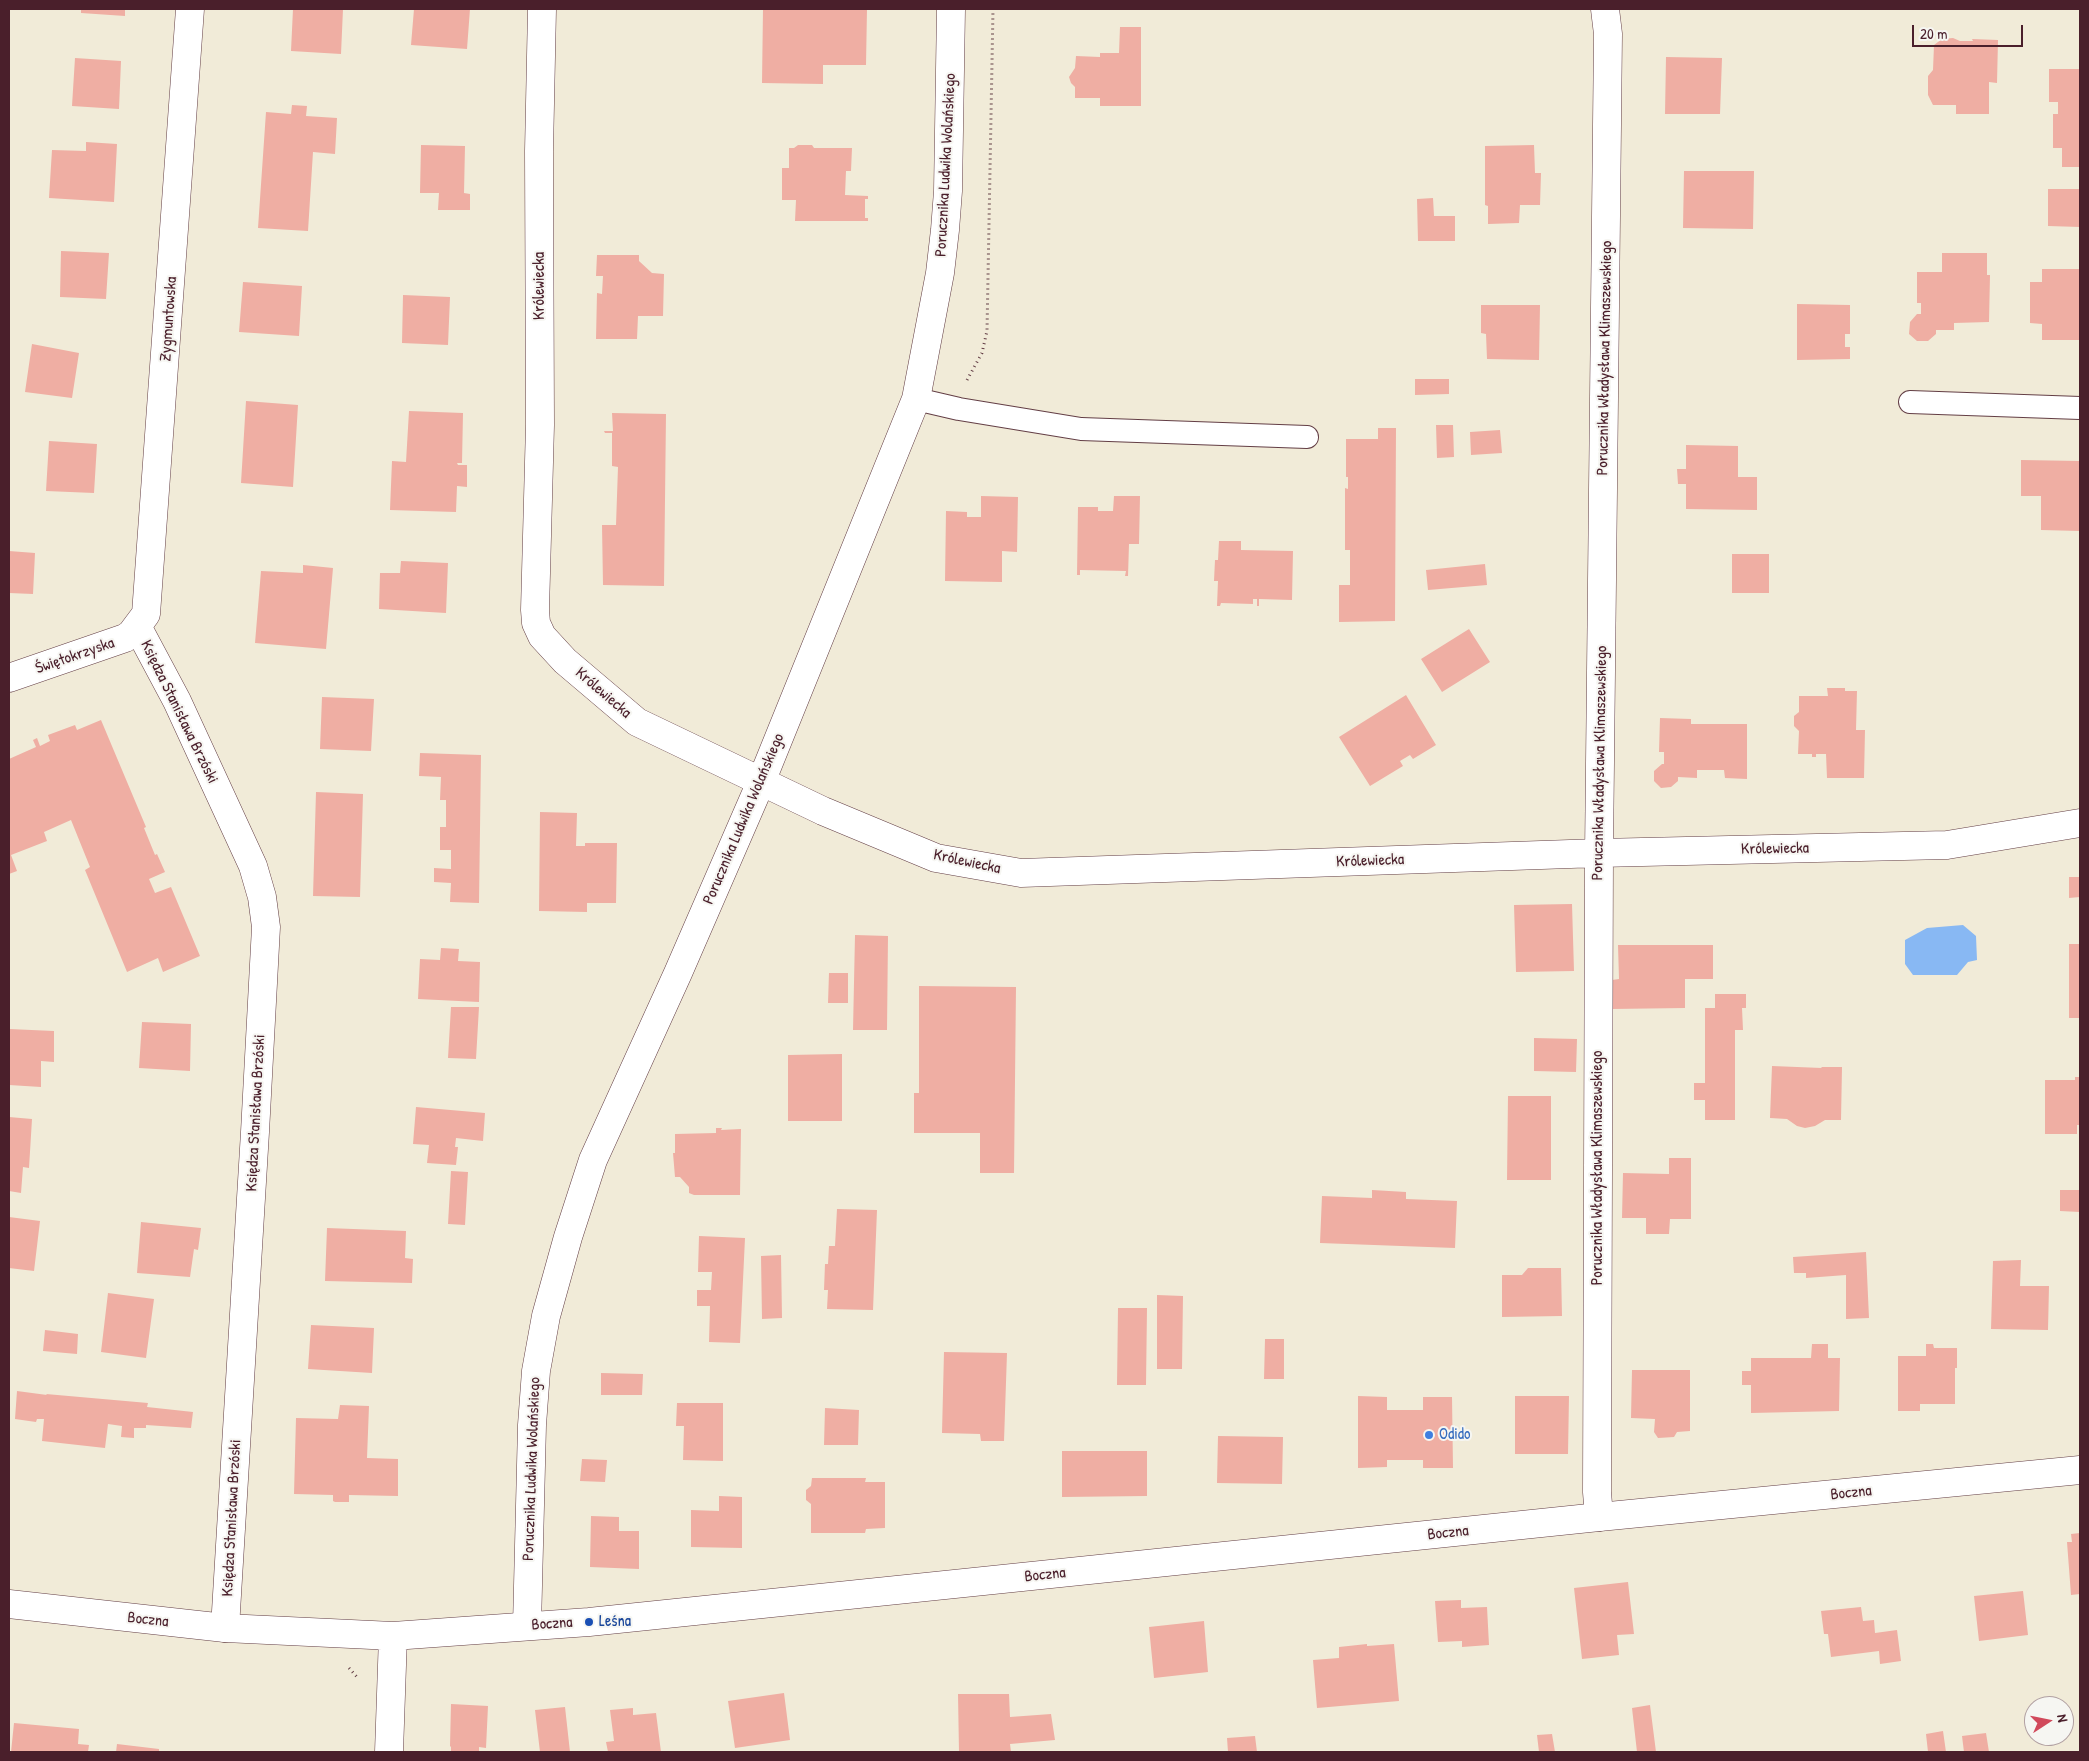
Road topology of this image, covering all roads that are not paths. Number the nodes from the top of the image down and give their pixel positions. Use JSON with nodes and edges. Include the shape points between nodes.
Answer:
{"nodes":[{"id":1,"x":190,"y":9,"type":"edge"},
{"id":2,"x":542,"y":9,"type":"edge"},
{"id":3,"x":951,"y":9,"type":"edge"},
{"id":4,"x":1606,"y":9,"type":"edge"},
{"id":5,"x":916,"y":399,"type":"junction"},
{"id":6,"x":1910,"y":402,"type":"dead end"},
{"id":7,"x":2080,"y":408,"type":"edge"},
{"id":8,"x":1307,"y":437,"type":"dead end"},
{"id":9,"x":137,"y":626,"type":"junction"},
{"id":10,"x":9,"y":678,"type":"edge"},
{"id":11,"x":761,"y":782,"type":"junction"},
{"id":12,"x":2080,"y":823,"type":"edge"},
{"id":13,"x":1599,"y":853,"type":"junction"},
{"id":14,"x":2080,"y":1470,"type":"edge"},
{"id":15,"x":1599,"y":1517,"type":"junction"},
{"id":16,"x":9,"y":1604,"type":"edge"},
{"id":17,"x":528,"y":1626,"type":"junction"},
{"id":18,"x":225,"y":1628,"type":"junction"},
{"id":19,"x":393,"y":1636,"type":"junction"},
{"id":20,"x":389,"y":1752,"type":"edge"}],
"edges":[{"from":1,"to":9,"type":"street","name":"Zygmuntowska","via":[[148,599],[146,614]]},
{"from":2,"to":11,"type":"street","name":"Królewiecka","via":[[536,623],[542,636],[565,660],[637,722]]},
{"from":3,"to":5,"type":"street","name":"Porucznika Ludwika Wolańskiego","via":[[945,230]]},
{"from":4,"to":13,"type":"street","name":"Porucznika Władysława Klimaszewskiego"},
{"from":5,"to":8,"type":"lane","via":[[1081,429]]},
{"from":5,"to":11,"type":"street","name":"Porucznika Ludwika Wolańskiego"},
{"from":6,"to":7,"type":"lane"},
{"from":9,"to":10,"type":"street","name":"Świętokrzyska","via":[[125,638]]},
{"from":9,"to":18,"type":"street","name":"Księdza Stanisława Brzóski","via":[[177,700],[253,866],[266,928]]},
{"from":11,"to":13,"type":"street","name":"Królewiecka","via":[[936,858],[1021,873]]},
{"from":11,"to":17,"type":"street","name":"Porucznika Ludwika Wolańskiego","via":[[593,1160],[546,1316],[536,1371],[532,1425]]},
{"from":12,"to":13,"type":"street","name":"Królewiecka","via":[[1947,845]]},
{"from":13,"to":15,"type":"street","name":"Porucznika Władysława Klimaszewskiego"},
{"from":14,"to":15,"type":"street","name":"Boczna"},
{"from":15,"to":17,"type":"street","name":"Boczna"},
{"from":16,"to":18,"type":"street","name":"Boczna"},
{"from":17,"to":19,"type":"street","name":"Boczna"},
{"from":18,"to":19,"type":"street","name":"Boczna"},
{"from":19,"to":20,"type":"street"}]}
